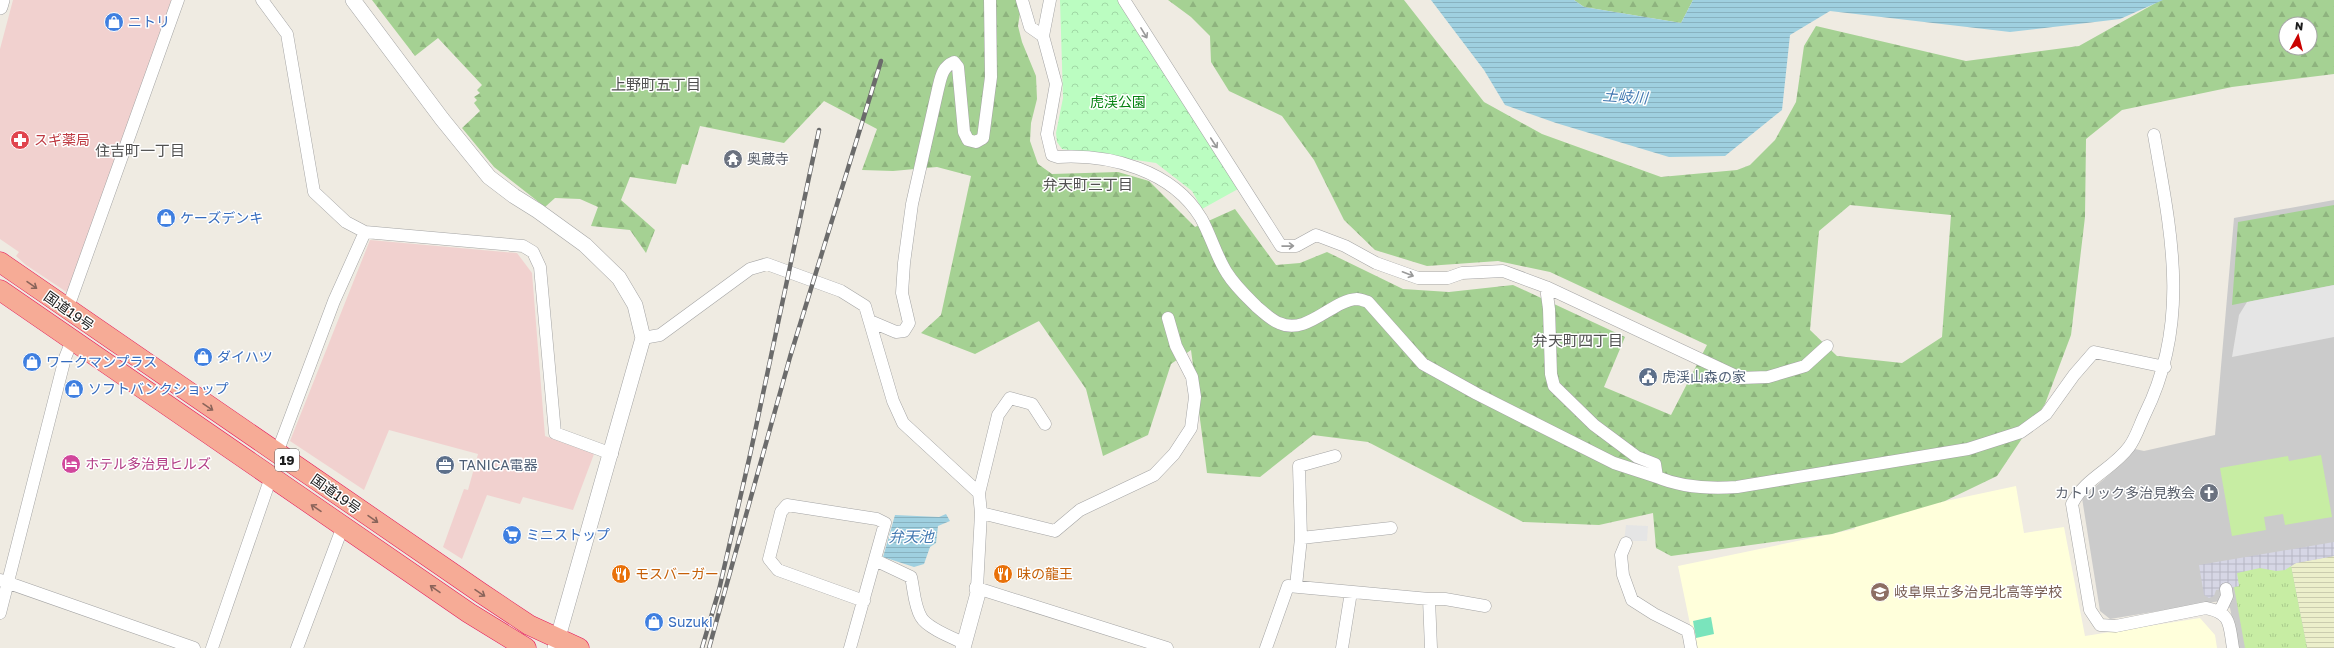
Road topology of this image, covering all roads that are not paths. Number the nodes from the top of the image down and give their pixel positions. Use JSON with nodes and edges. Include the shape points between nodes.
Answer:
{"nodes":[{"id":1,"x":2,"y":0,"type":"edge"},
{"id":2,"x":178,"y":0,"type":"edge"},
{"id":3,"x":262,"y":0,"type":"edge"},
{"id":4,"x":353,"y":0,"type":"edge"},
{"id":5,"x":990,"y":0,"type":"edge"},
{"id":6,"x":1022,"y":0,"type":"edge"},
{"id":7,"x":1050,"y":0,"type":"edge"},
{"id":8,"x":1124,"y":0,"type":"edge"},
{"id":9,"x":0,"y":7,"type":"edge"},
{"id":10,"x":1043,"y":36,"type":"junction"},
{"id":11,"x":2154,"y":135,"type":"dead end"},
{"id":12,"x":365,"y":232,"type":"junction"},
{"id":13,"x":0,"y":262,"type":"edge"},
{"id":14,"x":1546,"y":287,"type":"junction"},
{"id":15,"x":0,"y":290,"type":"edge"},
{"id":16,"x":67,"y":310,"type":"junction"},
{"id":17,"x":1168,"y":318,"type":"dead end"},
{"id":18,"x":870,"y":321,"type":"junction"},
{"id":19,"x":72,"y":338,"type":"junction"},
{"id":20,"x":643,"y":338,"type":"junction"},
{"id":21,"x":1827,"y":346,"type":"dead end"},
{"id":22,"x":2165,"y":367,"type":"junction"},
{"id":23,"x":1045,"y":424,"type":"dead end"},
{"id":24,"x":277,"y":453,"type":"junction"},
{"id":25,"x":612,"y":454,"type":"junction"},
{"id":26,"x":1335,"y":456,"type":"dead end"},
{"id":27,"x":272,"y":477,"type":"junction"},
{"id":28,"x":1657,"y":477,"type":"junction"},
{"id":29,"x":979,"y":493,"type":"junction"},
{"id":30,"x":981,"y":513,"type":"junction"},
{"id":31,"x":343,"y":526,"type":"junction"},
{"id":32,"x":1391,"y":528,"type":"dead end"},
{"id":33,"x":1300,"y":538,"type":"junction"},
{"id":34,"x":1626,"y":543,"type":"dead end"},
{"id":35,"x":875,"y":560,"type":"junction"},
{"id":36,"x":4,"y":581,"type":"edge"},
{"id":37,"x":1296,"y":586,"type":"junction"},
{"id":38,"x":977,"y":588,"type":"junction"},
{"id":39,"x":2226,"y":589,"type":"dead end"},
{"id":40,"x":1351,"y":592,"type":"junction"},
{"id":41,"x":1429,"y":599,"type":"junction"},
{"id":42,"x":864,"y":601,"type":"junction"},
{"id":43,"x":1484,"y":606,"type":"dead end"},
{"id":44,"x":2220,"y":611,"type":"junction"},
{"id":45,"x":0,"y":613,"type":"edge"},
{"id":46,"x":556,"y":643,"type":"edge"},
{"id":47,"x":963,"y":646,"type":"edge"},
{"id":48,"x":194,"y":648,"type":"edge"},
{"id":49,"x":212,"y":648,"type":"edge"},
{"id":50,"x":297,"y":648,"type":"edge"},
{"id":51,"x":526,"y":648,"type":"edge"},
{"id":52,"x":579,"y":648,"type":"edge"},
{"id":53,"x":850,"y":648,"type":"edge"},
{"id":54,"x":1167,"y":648,"type":"edge"},
{"id":55,"x":1266,"y":648,"type":"edge"},
{"id":56,"x":1342,"y":648,"type":"edge"},
{"id":57,"x":1431,"y":648,"type":"edge"},
{"id":58,"x":1691,"y":648,"type":"edge"},
{"id":59,"x":2233,"y":648,"type":"edge"}],
"edges":[{"from":1,"to":9,"type":"street"},
{"from":2,"to":16,"type":"street"},
{"from":3,"to":12,"type":"street","via":[[287,34],[314,192],[346,222]]},
{"from":4,"to":20,"type":"street","via":[[489,177],[585,245],[619,278],[635,305]]},
{"from":5,"to":18,"type":"street","via":[[991,77],[983,138],[976,142],[968,140],[964,132],[958,67],[954,62],[947,65],[938,89],[911,211],[902,293],[909,323],[904,330],[896,332]]},
{"from":6,"to":10,"type":"street","via":[[1030,26]]},
{"from":7,"to":10,"type":"street"},
{"from":8,"to":14,"type":"street","one_way":true,"via":[[1281,246],[1296,246],[1316,235],[1345,246],[1376,263],[1418,278],[1448,278],[1462,273],[1503,271]]},
{"from":10,"to":28,"type":"street","via":[[1056,84],[1047,134],[1052,154],[1058,157],[1100,159],[1143,169],[1178,193],[1200,218],[1227,272],[1243,294],[1266,315],[1278,323],[1291,327],[1325,315],[1343,303],[1356,299],[1368,302],[1423,364],[1614,463]]},
{"from":11,"to":22,"type":"street","via":[[2173,252],[2174,309]]},
{"from":12,"to":24,"type":"street","via":[[334,301]]},
{"from":12,"to":25,"type":"street","via":[[523,246],[533,252],[540,266],[555,433]]},
{"from":13,"to":16,"type":"highway","name":"国道19号","number":"19","one_way":true},
{"from":14,"to":21,"type":"street","via":[[1740,378],[1768,377],[1805,366]]},
{"from":14,"to":28,"type":"street","via":[[1551,374],[1554,386],[1594,425],[1637,457],[1655,464]]},
{"from":15,"to":19,"type":"highway","name":"国道19号","number":"19"},
{"from":16,"to":24,"type":"highway","name":"国道19号","number":"19","one_way":true},
{"from":17,"to":30,"type":"street","via":[[1176,346],[1192,377],[1195,397],[1191,428],[1174,454],[1154,475],[1080,510],[1055,531]]},
{"from":18,"to":20,"type":"street","via":[[865,306],[841,291],[768,264],[750,270],[660,335]]},
{"from":18,"to":29,"type":"street","via":[[893,401],[903,423]]},
{"from":19,"to":27,"type":"highway","name":"国道19号","number":"19"},
{"from":19,"to":36,"type":"street"},
{"from":20,"to":25,"type":"street"},
{"from":22,"to":28,"type":"street","via":[[2094,352],[2046,414],[2021,432],[1968,449],[1737,487],[1709,489],[1670,483]]},
{"from":22,"to":44,"type":"street","via":[[2129,447],[2078,492],[2072,504],[2090,610],[2100,625],[2116,626],[2206,608]]},
{"from":23,"to":29,"type":"street","via":[[1032,404],[1010,398],[998,415]]},
{"from":24,"to":46,"type":"highway","name":"国道19号","number":"19","one_way":true},
{"from":25,"to":46,"type":"street"},
{"from":26,"to":33,"type":"street","via":[[1299,466]]},
{"from":31,"to":27,"type":"highway","name":"国道19号","number":"19","one_way":true},
{"from":27,"to":49,"type":"street"},
{"from":29,"to":30,"type":"street"},
{"from":30,"to":38,"type":"street"},
{"from":31,"to":50,"type":"street"},
{"from":51,"to":31,"type":"highway","name":"国道19号","number":"19","one_way":true},
{"from":32,"to":33,"type":"street"},
{"from":33,"to":37,"type":"street"},
{"from":34,"to":58,"type":"street","via":[[1621,555],[1623,575],[1632,600],[1688,631]]},
{"from":35,"to":42,"type":"street"},
{"from":35,"to":42,"type":"street","via":[[885,523],[877,519],[787,505],[781,512],[769,559],[778,570]]},
{"from":35,"to":47,"type":"street","via":[[911,577],[914,598],[921,618]]},
{"from":36,"to":45,"type":"street"},
{"from":36,"to":48,"type":"street"},
{"from":37,"to":40,"type":"street"},
{"from":37,"to":55,"type":"street","via":[[1288,586]]},
{"from":38,"to":47,"type":"street","via":[[978,594]]},
{"from":38,"to":54,"type":"street"},
{"from":39,"to":44,"type":"street","via":[[2227,596]]},
{"from":40,"to":41,"type":"street"},
{"from":40,"to":56,"type":"street"},
{"from":41,"to":43,"type":"street","via":[[1445,599]]},
{"from":41,"to":57,"type":"street"},
{"from":42,"to":53,"type":"street"},
{"from":44,"to":59,"type":"street","via":[[2229,620]]},
{"from":46,"to":52,"type":"highway","name":"国道19号","number":"19"}]}
